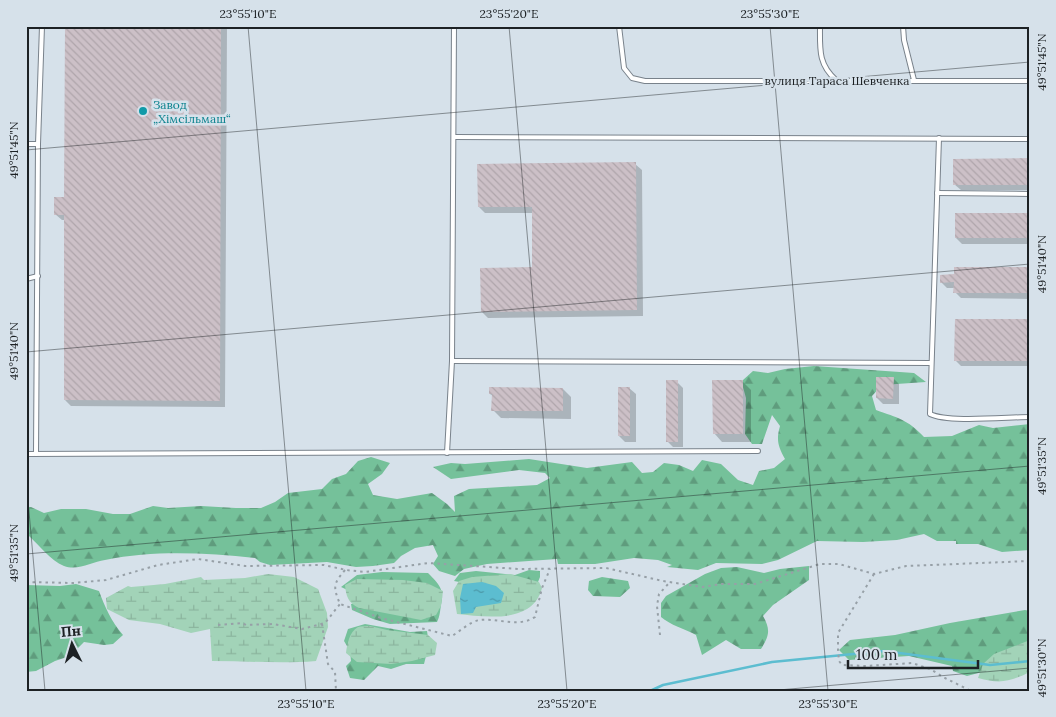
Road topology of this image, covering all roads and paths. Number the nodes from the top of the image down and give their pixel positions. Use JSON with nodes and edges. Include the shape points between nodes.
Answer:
{"nodes":[{"id":1,"x":42,"y":26,"type":"edge"},
{"id":2,"x":454,"y":26,"type":"edge"},
{"id":3,"x":619,"y":26,"type":"edge"},
{"id":4,"x":820,"y":26,"type":"edge"},
{"id":5,"x":903,"y":26,"type":"edge"},
{"id":6,"x":836,"y":80,"type":"junction"},
{"id":7,"x":914,"y":80,"type":"junction"},
{"id":8,"x":1030,"y":81,"type":"edge"},
{"id":9,"x":454,"y":137,"type":"junction"},
{"id":10,"x":939,"y":138,"type":"junction"},
{"id":11,"x":1030,"y":139,"type":"edge"},
{"id":12,"x":26,"y":144,"type":"edge"},
{"id":13,"x":38,"y":144,"type":"junction"},
{"id":14,"x":937,"y":193,"type":"junction"},
{"id":15,"x":1030,"y":194,"type":"edge"},
{"id":16,"x":38,"y":276,"type":"junction"},
{"id":17,"x":26,"y":278,"type":"edge"},
{"id":18,"x":452,"y":361,"type":"junction"},
{"id":19,"x":932,"y":363,"type":"junction"},
{"id":20,"x":1030,"y":417,"type":"edge"},
{"id":21,"x":758,"y":451,"type":"dead end"},
{"id":22,"x":448,"y":453,"type":"junction"},
{"id":23,"x":26,"y":454,"type":"edge"},
{"id":24,"x":36,"y":454,"type":"junction"},
{"id":25,"x":1030,"y":561,"type":"edge"},
{"id":26,"x":550,"y":569,"type":"junction"},
{"id":27,"x":346,"y":570,"type":"junction"},
{"id":28,"x":874,"y":574,"type":"junction"},
{"id":29,"x":26,"y":582,"type":"edge"},
{"id":30,"x":670,"y":582,"type":"junction"},
{"id":31,"x":340,"y":604,"type":"junction"},
{"id":32,"x":322,"y":624,"type":"junction"},
{"id":33,"x":218,"y":625,"type":"dead end"},
{"id":34,"x":660,"y":635,"type":"dead end"},
{"id":35,"x":336,"y":691,"type":"edge"},
{"id":36,"x":971,"y":691,"type":"edge"}],
"edges":[{"from":1,"to":13,"type":"lane"},
{"from":2,"to":9,"type":"lane"},
{"from":3,"to":6,"type":"lane","name":"вулиця Тараса Шевченка","via":[[624,68],[632,78],[645,81]]},
{"from":4,"to":6,"type":"lane","via":[[821,58],[827,73]]},
{"from":5,"to":7,"type":"lane"},
{"from":6,"to":7,"type":"lane","name":"вулиця Тараса Шевченка"},
{"from":7,"to":8,"type":"lane","name":"вулиця Тараса Шевченка"},
{"from":9,"to":10,"type":"lane"},
{"from":9,"to":18,"type":"lane"},
{"from":10,"to":11,"type":"lane"},
{"from":10,"to":14,"type":"lane"},
{"from":12,"to":13,"type":"lane"},
{"from":13,"to":16,"type":"lane"},
{"from":14,"to":15,"type":"lane"},
{"from":14,"to":19,"type":"lane"},
{"from":16,"to":17,"type":"lane"},
{"from":16,"to":24,"type":"lane"},
{"from":18,"to":19,"type":"lane"},
{"from":18,"to":22,"type":"lane"},
{"from":19,"to":20,"type":"lane","via":[[930,414],[958,418]]},
{"from":21,"to":22,"type":"lane"},
{"from":22,"to":24,"type":"lane"},
{"from":23,"to":24,"type":"lane"},
{"from":25,"to":28,"type":"path","via":[[906,566]]},
{"from":26,"to":27,"type":"path","via":[[428,563],[366,572]]},
{"from":26,"to":30,"type":"path","via":[[606,568]]},
{"from":26,"to":31,"type":"path","via":[[535,618],[522,623],[477,620],[452,636]]},
{"from":27,"to":29,"type":"path","via":[[324,565],[245,566],[198,559],[158,565],[106,580]]},
{"from":27,"to":31,"type":"path","via":[[337,580],[334,590]]},
{"from":28,"to":30,"type":"path","via":[[838,564],[820,564],[755,584],[702,587]]},
{"from":28,"to":36,"type":"path","via":[[838,633],[842,665],[912,663]]},
{"from":30,"to":34,"type":"path","via":[[659,594]]},
{"from":31,"to":32,"type":"path"},
{"from":32,"to":33,"type":"path","via":[[302,629],[273,624]]},
{"from":32,"to":35,"type":"path","via":[[328,664],[335,672]]}]}
